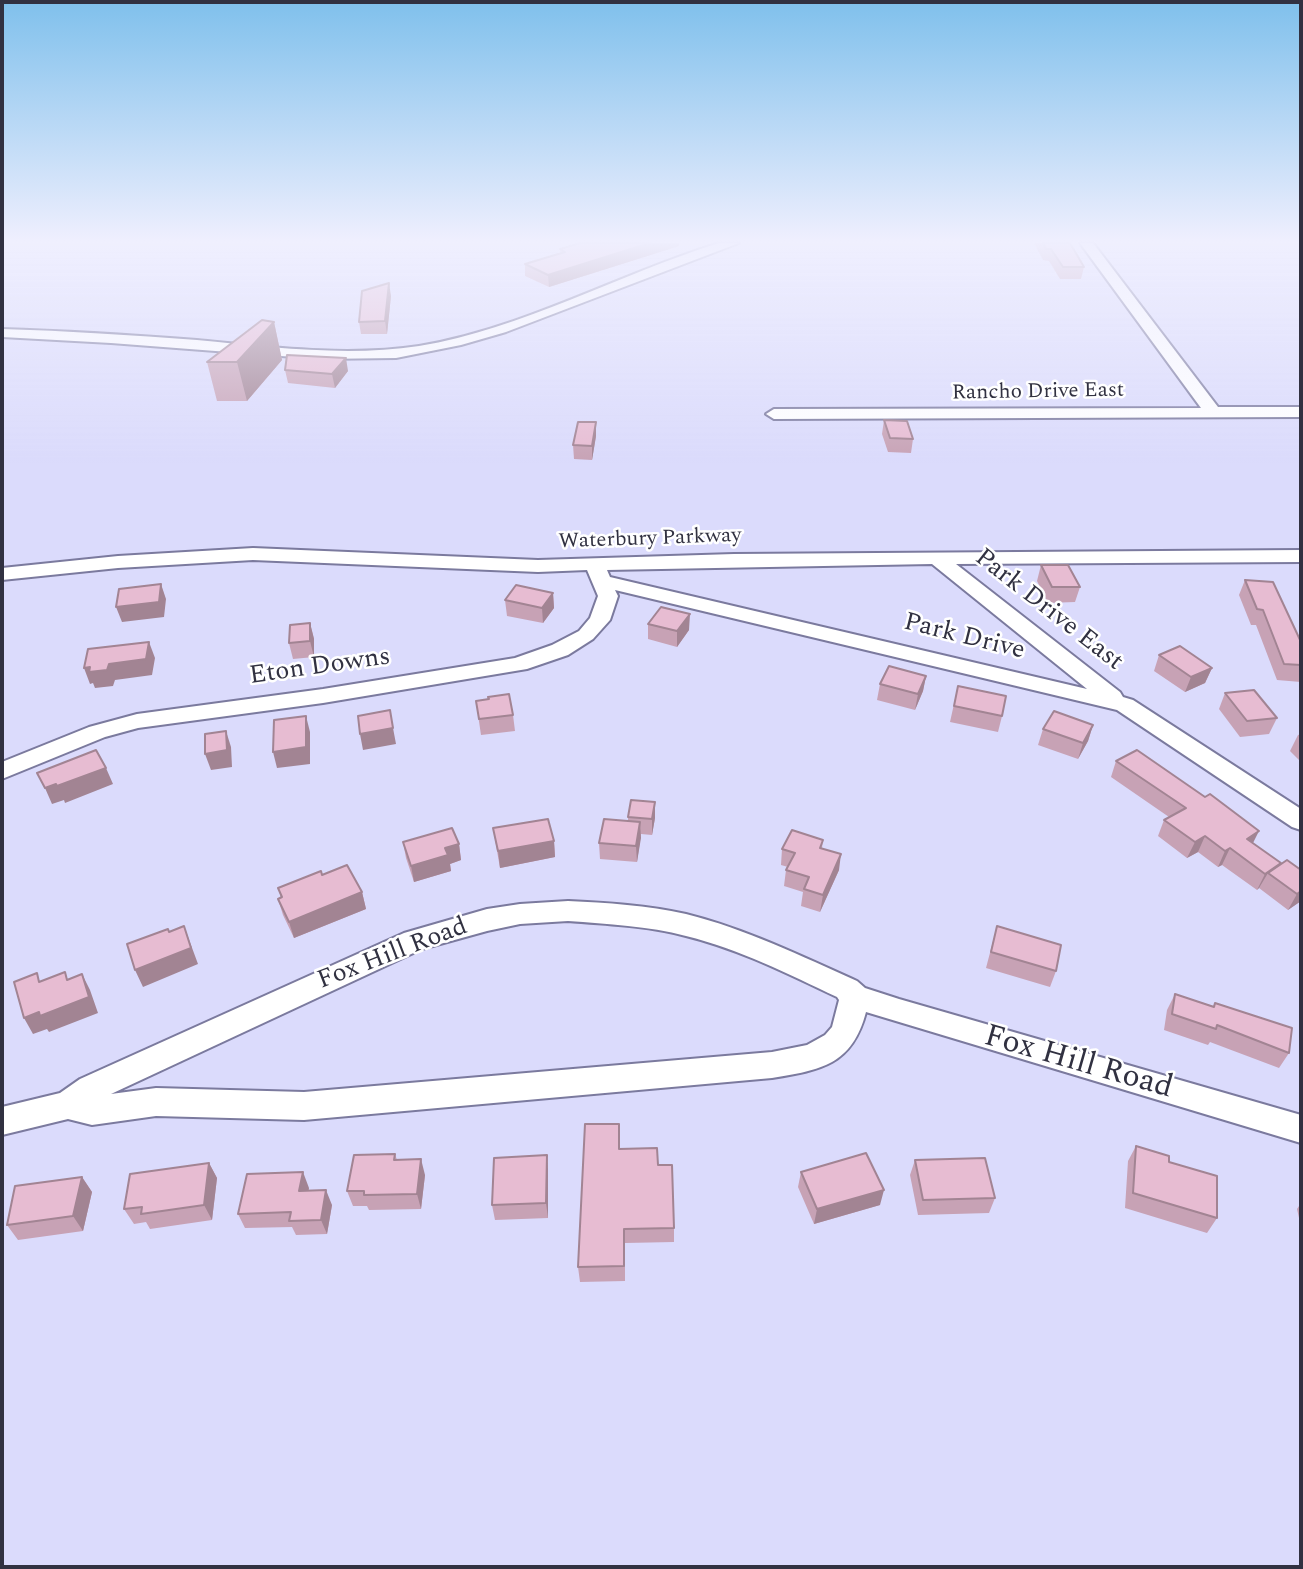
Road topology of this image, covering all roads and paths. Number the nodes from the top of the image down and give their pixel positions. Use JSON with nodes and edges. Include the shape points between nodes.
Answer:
{"nodes":[{"id":1,"x":535,"y":316,"type":"edge"},
{"id":2,"x":1141,"y":316,"type":"edge"},
{"id":3,"x":2,"y":333,"type":"edge"},
{"id":4,"x":1213,"y":412,"type":"junction"},
{"id":5,"x":1301,"y":412,"type":"edge"},
{"id":6,"x":774,"y":414,"type":"dead end"},
{"id":7,"x":937,"y":559,"type":"junction"},
{"id":8,"x":1300,"y":559,"type":"edge"},
{"id":9,"x":2,"y":574,"type":"edge"},
{"id":10,"x":599,"y":574,"type":"junction"},
{"id":11,"x":1125,"y":705,"type":"junction"},
{"id":12,"x":2,"y":771,"type":"edge"},
{"id":13,"x":1301,"y":821,"type":"edge"},
{"id":14,"x":855,"y":996,"type":"junction"},
{"id":15,"x":68,"y":1105,"type":"junction"},
{"id":16,"x":2,"y":1121,"type":"edge"},
{"id":17,"x":1301,"y":1129,"type":"edge"}],
"edges":[{"from":1,"to":3,"type":"street","via":[[420,350],[380,355],[301,356]]},
{"from":2,"to":4,"type":"street"},
{"from":4,"to":5,"type":"street","name":"Rancho Drive East"},
{"from":4,"to":6,"type":"street","name":"Rancho Drive East"},
{"from":7,"to":8,"type":"street","name":"Waterbury Parkway"},
{"from":7,"to":10,"type":"street","name":"Waterbury Parkway","via":[[734,560]]},
{"from":7,"to":11,"type":"street","name":"Park Drive East"},
{"from":9,"to":10,"type":"street","name":"Waterbury Parkway","via":[[253,555],[538,566]]},
{"from":10,"to":11,"type":"street","name":"Park Drive"},
{"from":10,"to":12,"type":"street","name":"Eton Downs","via":[[608,596],[600,620],[586,635],[560,650],[519,664],[137,721],[97,732]]},
{"from":11,"to":13,"type":"street","name":"Park Drive"},
{"from":14,"to":15,"type":"street","name":"Fox Hill Road","via":[[843,1035],[828,1051],[793,1061],[304,1105],[156,1101],[92,1111]]},
{"from":14,"to":15,"type":"street","name":"Fox Hill Road","via":[[753,946],[686,925],[621,914],[520,914],[414,941],[91,1089]]},
{"from":14,"to":17,"type":"street","name":"Fox Hill Road"},
{"from":15,"to":16,"type":"street","name":"Fox Hill Road"}]}
